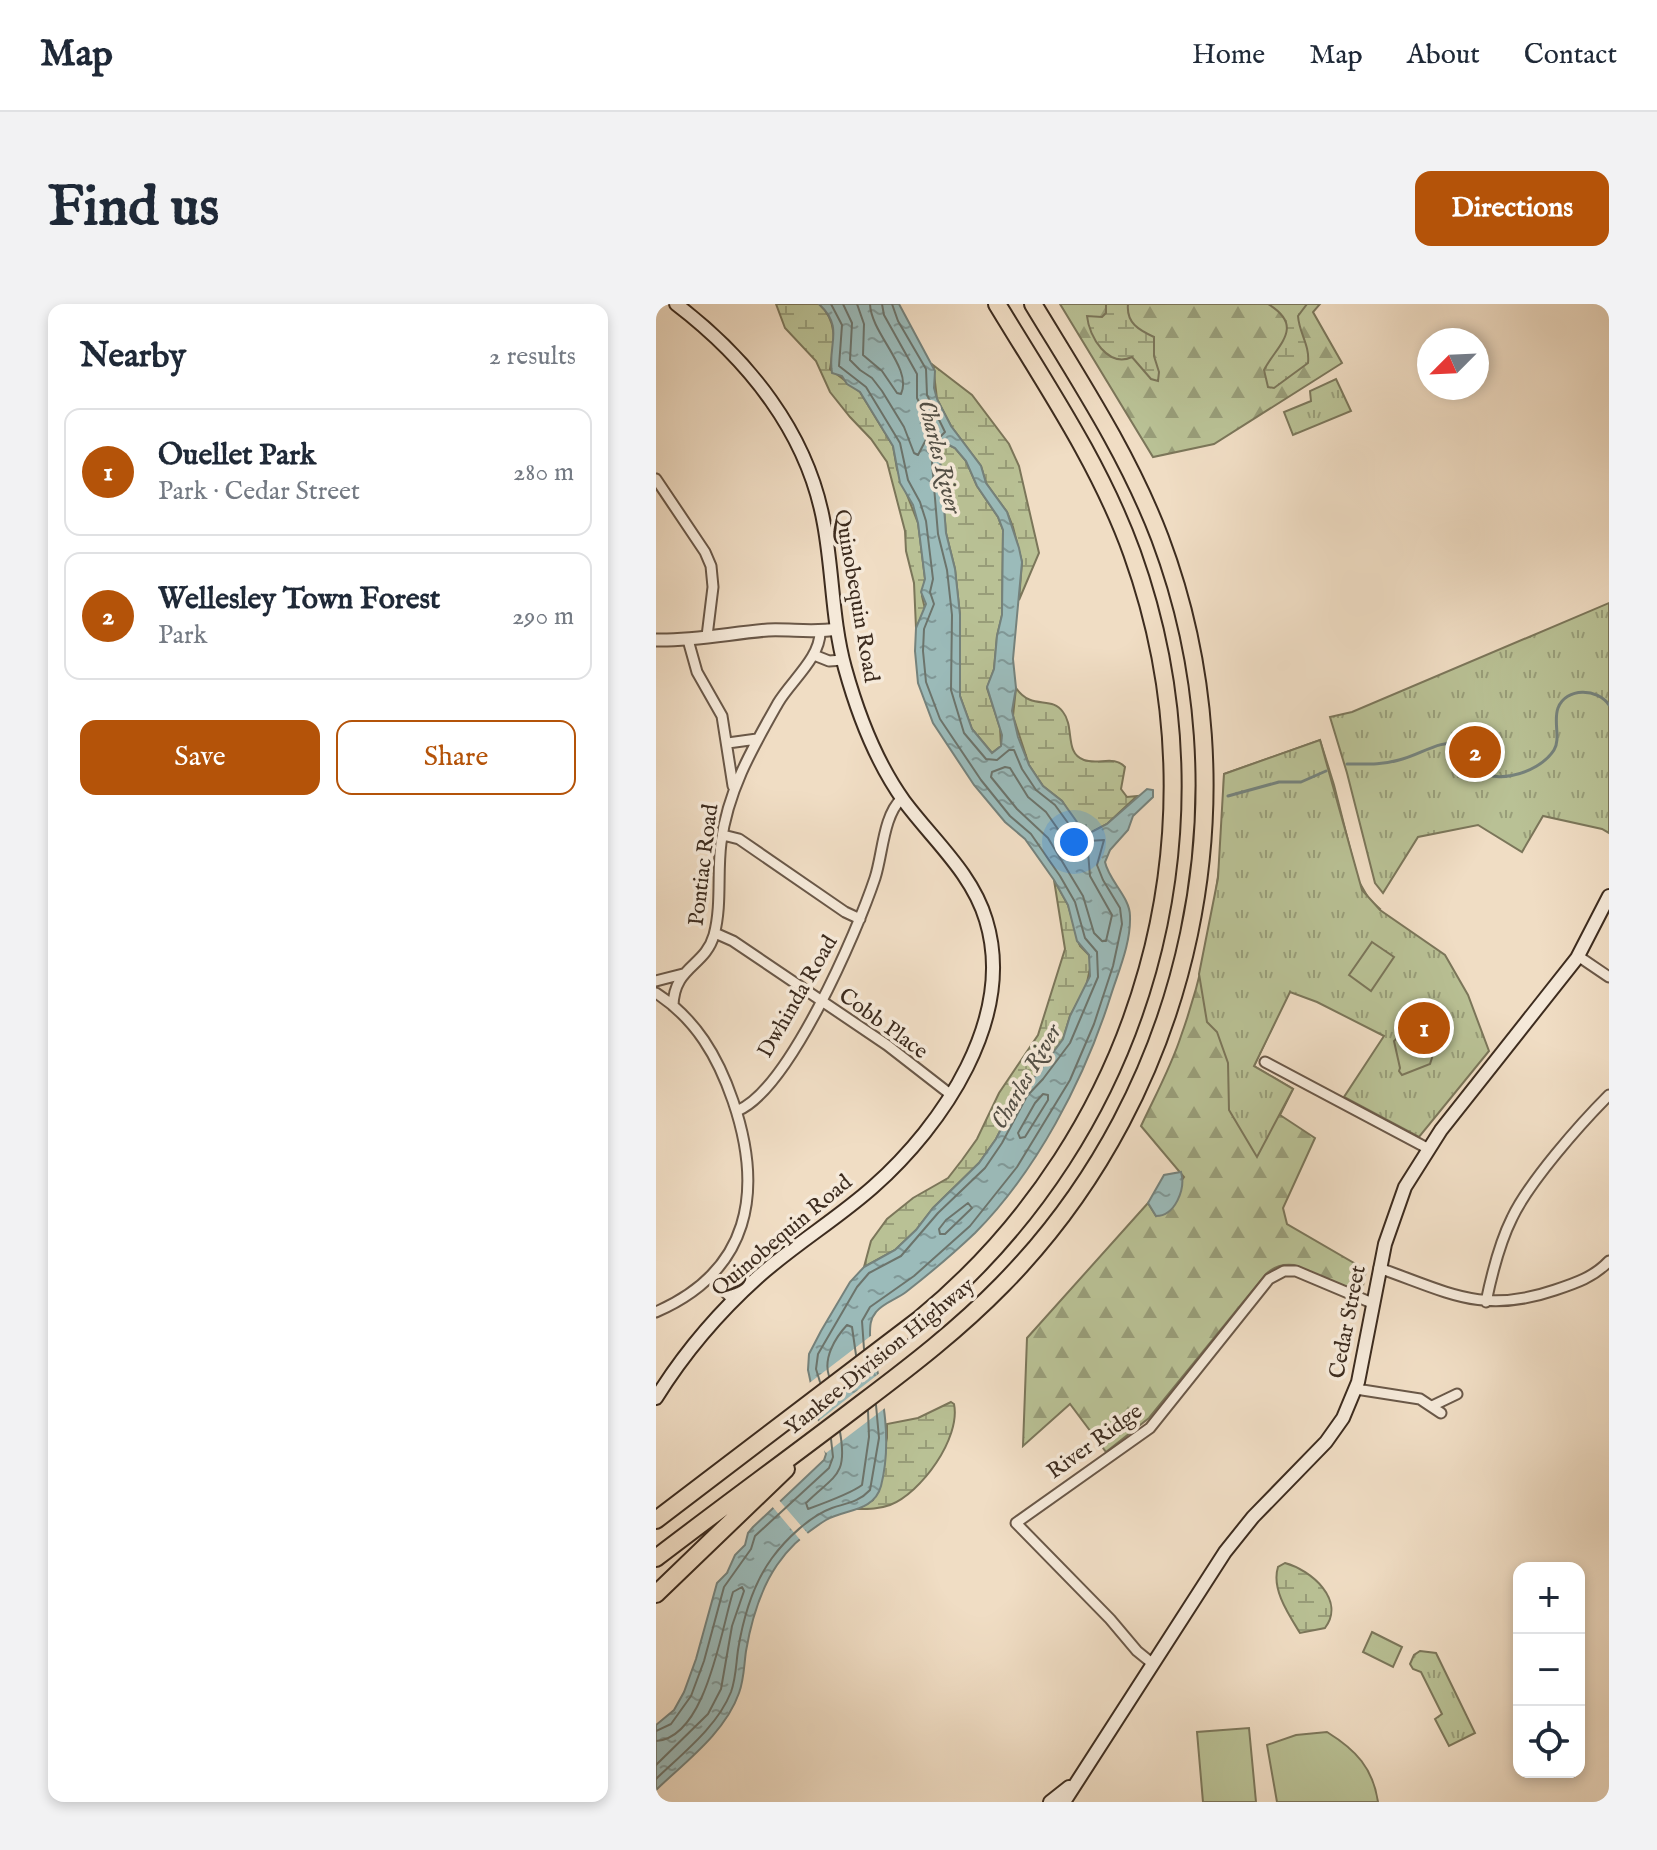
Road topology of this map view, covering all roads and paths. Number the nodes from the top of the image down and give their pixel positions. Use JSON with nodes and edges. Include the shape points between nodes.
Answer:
{"nodes":[{"id":1,"x":676,"y":304,"type":"edge"},
{"id":2,"x":997,"y":304,"type":"edge"},
{"id":3,"x":1033,"y":304,"type":"edge"},
{"id":4,"x":656,"y":479,"type":"edge"},
{"id":5,"x":837,"y":629,"type":"junction"},
{"id":6,"x":820,"y":631,"type":"junction"},
{"id":7,"x":707,"y":636,"type":"junction"},
{"id":8,"x":656,"y":640,"type":"edge"},
{"id":9,"x":688,"y":640,"type":"junction"},
{"id":10,"x":814,"y":655,"type":"junction"},
{"id":11,"x":843,"y":660,"type":"junction"},
{"id":12,"x":757,"y":739,"type":"junction"},
{"id":13,"x":728,"y":743,"type":"junction"},
{"id":14,"x":733,"y":790,"type":"junction"},
{"id":15,"x":902,"y":798,"type":"junction"},
{"id":16,"x":723,"y":835,"type":"junction"},
{"id":17,"x":1609,"y":896,"type":"edge"},
{"id":18,"x":860,"y":919,"type":"junction"},
{"id":19,"x":715,"y":933,"type":"junction"},
{"id":20,"x":1578,"y":956,"type":"junction"},
{"id":21,"x":683,"y":974,"type":"junction"},
{"id":22,"x":1609,"y":977,"type":"edge"},
{"id":23,"x":656,"y":981,"type":"edge"},
{"id":24,"x":656,"y":993,"type":"edge"},
{"id":25,"x":821,"y":1002,"type":"junction"},
{"id":26,"x":673,"y":1006,"type":"junction"},
{"id":27,"x":1265,"y":1062,"type":"dead end"},
{"id":28,"x":950,"y":1094,"type":"junction"},
{"id":29,"x":1609,"y":1095,"type":"edge"},
{"id":30,"x":737,"y":1111,"type":"junction"},
{"id":31,"x":1427,"y":1148,"type":"junction"},
{"id":32,"x":1609,"y":1261,"type":"edge"},
{"id":33,"x":1379,"y":1268,"type":"junction"},
{"id":34,"x":710,"y":1277,"type":"junction"},
{"id":35,"x":733,"y":1300,"type":"junction"},
{"id":36,"x":1486,"y":1302,"type":"junction"},
{"id":37,"x":1372,"y":1303,"type":"junction"},
{"id":38,"x":656,"y":1312,"type":"edge"},
{"id":39,"x":1356,"y":1389,"type":"junction"},
{"id":40,"x":658,"y":1391,"type":"edge"},
{"id":41,"x":1457,"y":1394,"type":"dead end"},
{"id":42,"x":1432,"y":1406,"type":"junction"},
{"id":43,"x":1441,"y":1413,"type":"dead end"},
{"id":44,"x":815,"y":1439,"type":"junction"},
{"id":45,"x":656,"y":1520,"type":"edge"},
{"id":46,"x":656,"y":1558,"type":"edge"},
{"id":47,"x":656,"y":1594,"type":"edge"},
{"id":48,"x":1153,"y":1664,"type":"junction"},
{"id":49,"x":1075,"y":1782,"type":"junction"},
{"id":50,"x":1050,"y":1802,"type":"edge"},
{"id":51,"x":1058,"y":1802,"type":"edge"},
{"id":52,"x":1064,"y":1802,"type":"edge"}],
"edges":[{"from":1,"to":5,"type":"main road","name":"Quinobequin Road","via":[[751,373],[799,446],[822,514]]},
{"from":2,"to":45,"type":"highway","name":"Yankee Division Highway","via":[[1118,518],[1161,659],[1173,788],[1169,858],[1155,944],[1110,1074],[1039,1194],[995,1248],[946,1297]]},
{"from":3,"to":44,"type":"highway","name":"Yankee Division Highway","via":[[1125,459],[1177,590],[1204,740],[1205,820],[1198,890],[1163,1028],[1097,1164],[1051,1230],[965,1320]]},
{"from":4,"to":7,"type":"street","via":[[708,559],[713,580]]},
{"from":5,"to":6,"type":"street"},
{"from":5,"to":11,"type":"main road","name":"Quinobequin Road"},
{"from":6,"to":7,"type":"street"},
{"from":6,"to":10,"type":"street","name":"Pontiac Road"},
{"from":7,"to":9,"type":"street"},
{"from":8,"to":9,"type":"street"},
{"from":9,"to":13,"type":"street"},
{"from":10,"to":11,"type":"street"},
{"from":10,"to":12,"type":"street","name":"Pontiac Road"},
{"from":11,"to":15,"type":"main road","name":"Quinobequin Road","via":[[869,737]]},
{"from":12,"to":13,"type":"street"},
{"from":12,"to":14,"type":"street","name":"Pontiac Road"},
{"from":13,"to":14,"type":"street"},
{"from":14,"to":16,"type":"street","name":"Pontiac Road"},
{"from":15,"to":18,"type":"street","name":"Dwhinda Road","via":[[893,809]]},
{"from":15,"to":28,"type":"main road","name":"Quinobequin Road","via":[[970,884],[992,947],[994,983],[987,1020]]},
{"from":16,"to":18,"type":"street","via":[[744,842]]},
{"from":16,"to":19,"type":"street","name":"Pontiac Road"},
{"from":17,"to":20,"type":"main road","name":"Cedar Street"},
{"from":18,"to":25,"type":"street","name":"Dwhinda Road"},
{"from":19,"to":21,"type":"street","name":"Pontiac Road"},
{"from":19,"to":25,"type":"street","name":"Cobb Place"},
{"from":20,"to":22,"type":"street"},
{"from":20,"to":31,"type":"main road","name":"Cedar Street"},
{"from":21,"to":23,"type":"street"},
{"from":21,"to":26,"type":"street","name":"Pontiac Road"},
{"from":24,"to":26,"type":"street"},
{"from":25,"to":28,"type":"street","name":"Cobb Place"},
{"from":25,"to":30,"type":"street","name":"Dwhinda Road","via":[[762,1093]]},
{"from":26,"to":30,"type":"street","via":[[710,1047]]},
{"from":27,"to":31,"type":"street"},
{"from":28,"to":35,"type":"main road","name":"Quinobequin Road","via":[[882,1178]]},
{"from":29,"to":36,"type":"street","via":[[1513,1215]]},
{"from":30,"to":34,"type":"street","via":[[748,1156],[748,1199],[734,1244]]},
{"from":31,"to":33,"type":"main road","name":"Cedar Street","via":[[1399,1203]]},
{"from":32,"to":36,"type":"street","via":[[1593,1276],[1529,1299]]},
{"from":33,"to":36,"type":"street"},
{"from":33,"to":37,"type":"main road","name":"Cedar Street"},
{"from":34,"to":35,"type":"street"},
{"from":34,"to":38,"type":"street"},
{"from":35,"to":40,"type":"main road","name":"Quinobequin Road"},
{"from":37,"to":39,"type":"main road","name":"Cedar Street"},
{"from":37,"to":48,"type":"street","name":"River Ridge","via":[[1296,1271],[1277,1274],[1150,1428],[1016,1523]]},
{"from":39,"to":42,"type":"street","via":[[1415,1398]]},
{"from":39,"to":48,"type":"main road","name":"Cedar Street","via":[[1326,1442],[1239,1532]]},
{"from":41,"to":42,"type":"street"},
{"from":42,"to":43,"type":"street"},
{"from":44,"to":46,"type":"highway","name":"Yankee Division Highway"},
{"from":44,"to":47,"type":"highway"},
{"from":48,"to":49,"type":"main road","name":"Cedar Street"},
{"from":49,"to":50,"type":"main road"},
{"from":49,"to":51,"type":"main road","name":"Cedar Street"},
{"from":49,"to":52,"type":"main road","name":"Cedar Street"}]}
